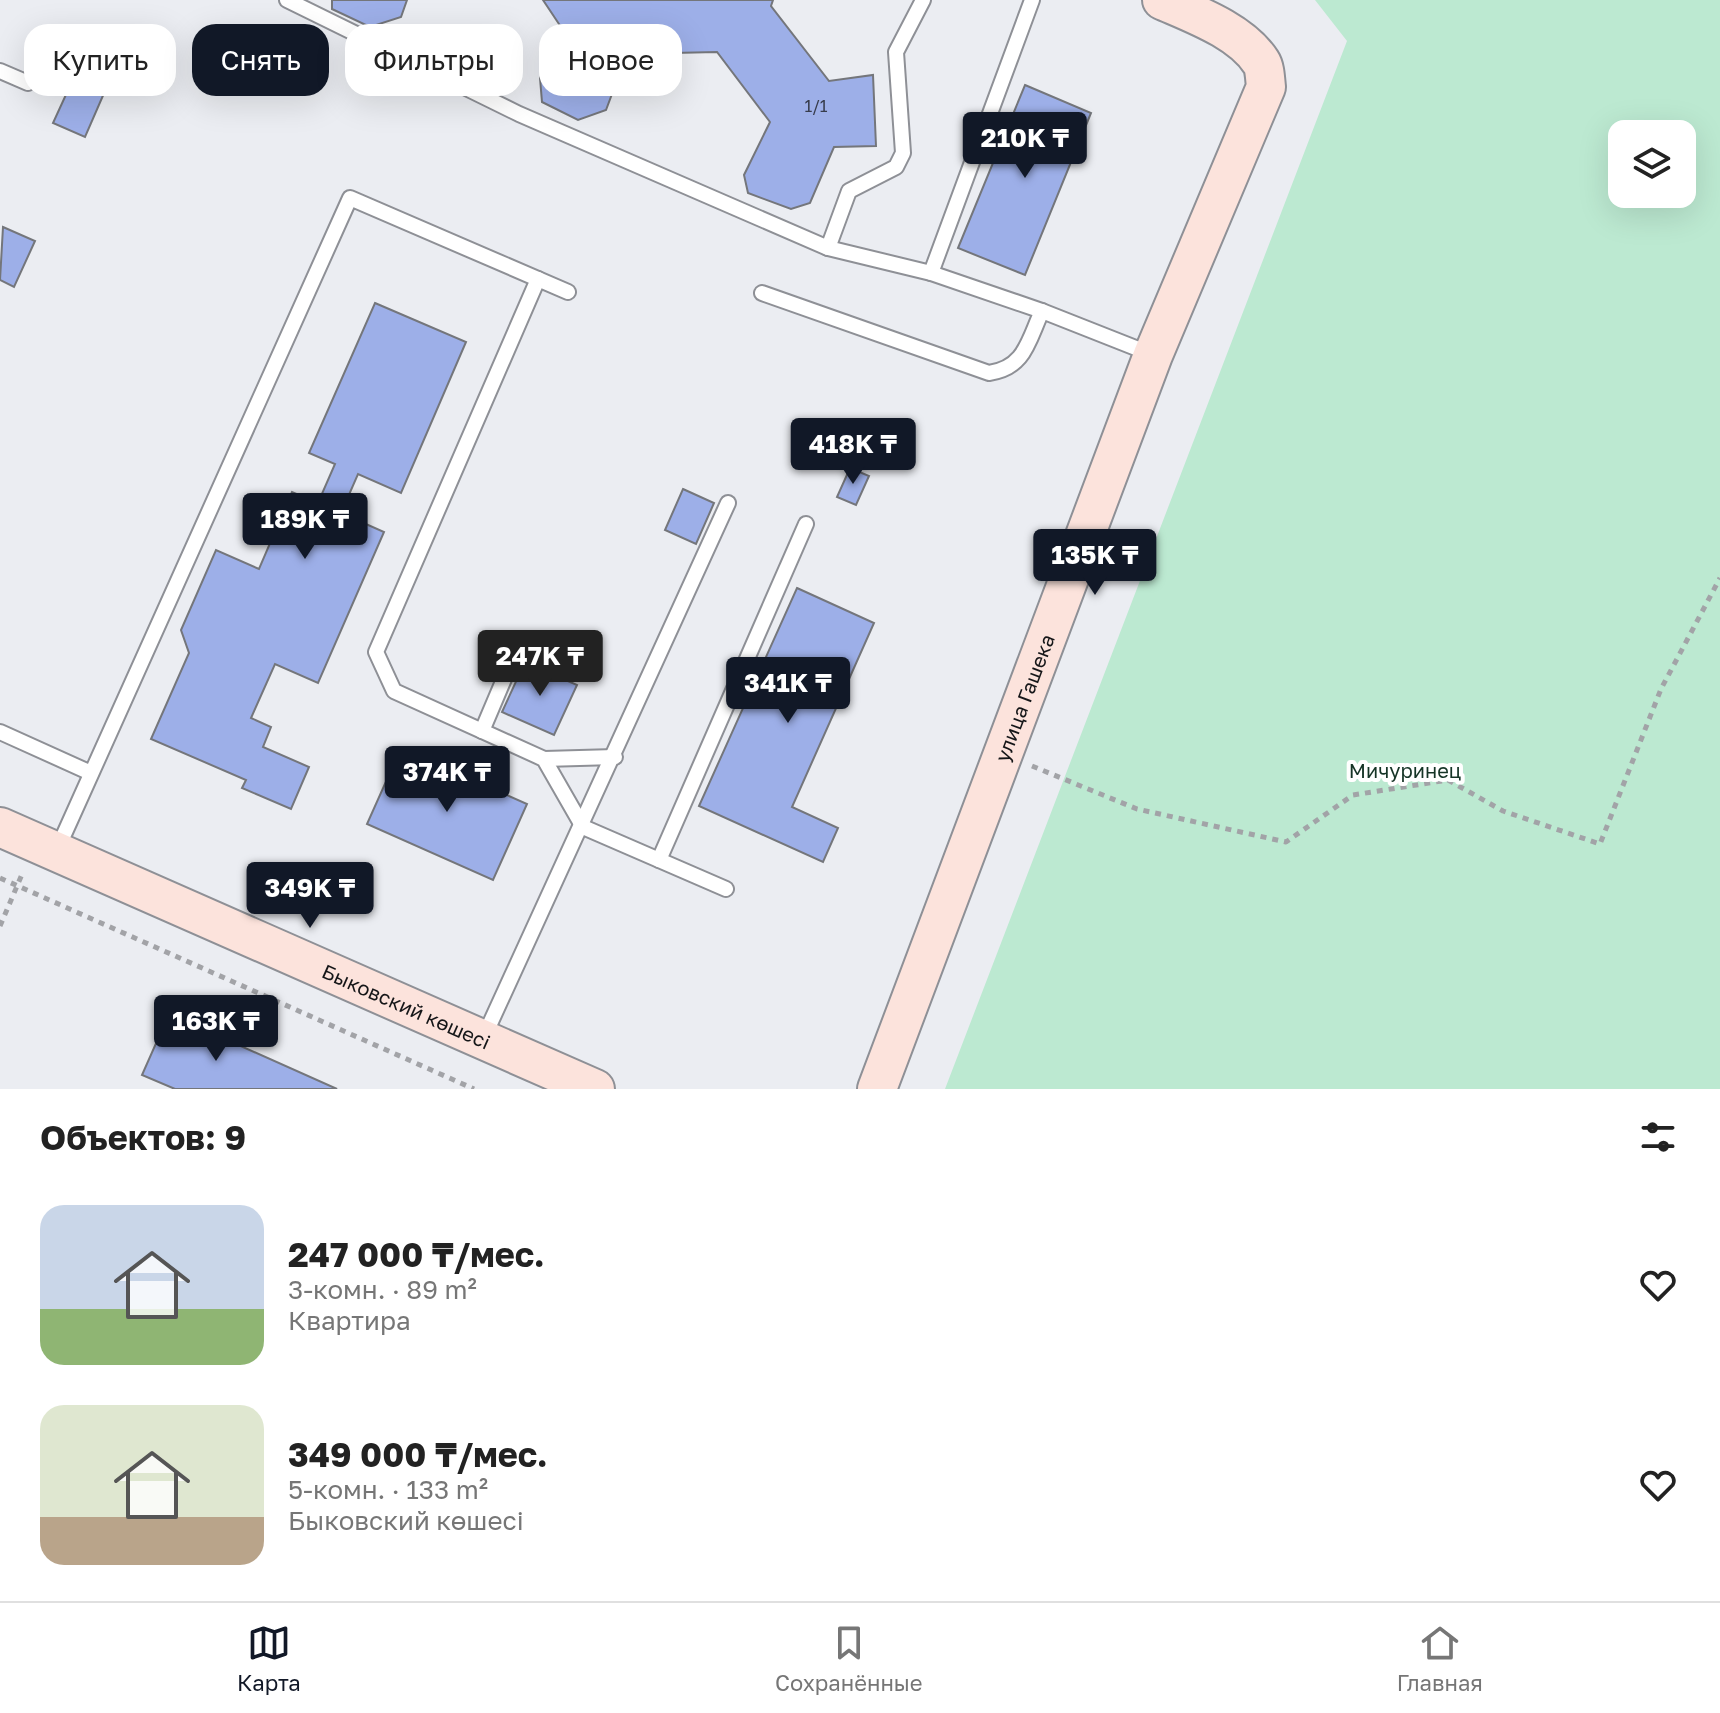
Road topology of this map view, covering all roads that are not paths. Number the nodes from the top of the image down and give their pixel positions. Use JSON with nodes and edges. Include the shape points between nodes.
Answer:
{"nodes":[{"id":1,"x":287,"y":0,"type":"edge"},
{"id":2,"x":923,"y":0,"type":"edge"},
{"id":3,"x":1032,"y":0,"type":"edge"},
{"id":4,"x":1162,"y":0,"type":"edge"},
{"id":5,"x":0,"y":71,"type":"edge"},
{"id":6,"x":24,"y":81,"type":"edge"},
{"id":7,"x":828,"y":248,"type":"junction"},
{"id":8,"x":931,"y":273,"type":"junction"},
{"id":9,"x":538,"y":279,"type":"junction"},
{"id":10,"x":568,"y":292,"type":"dead end"},
{"id":11,"x":762,"y":293,"type":"dead end"},
{"id":12,"x":1042,"y":311,"type":"junction"},
{"id":13,"x":1153,"y":355,"type":"junction"},
{"id":14,"x":728,"y":503,"type":"dead end"},
{"id":15,"x":806,"y":524,"type":"dead end"},
{"id":16,"x":577,"y":671,"type":"dead end"},
{"id":17,"x":482,"y":731,"type":"junction"},
{"id":18,"x":0,"y":732,"type":"edge"},
{"id":19,"x":615,"y":757,"type":"junction"},
{"id":20,"x":544,"y":759,"type":"junction"},
{"id":21,"x":91,"y":773,"type":"junction"},
{"id":22,"x":0,"y":827,"type":"edge"},
{"id":23,"x":583,"y":827,"type":"junction"},
{"id":24,"x":46,"y":847,"type":"junction"},
{"id":25,"x":659,"y":860,"type":"junction"},
{"id":26,"x":726,"y":889,"type":"dead end"},
{"id":27,"x":483,"y":1040,"type":"junction"},
{"id":28,"x":595,"y":1089,"type":"edge"},
{"id":29,"x":877,"y":1089,"type":"edge"}],
"edges":[{"from":1,"to":7,"type":"lane","via":[[519,114]]},
{"from":2,"to":7,"type":"lane","via":[[896,52],[903,153],[896,167],[849,191]]},
{"from":3,"to":8,"type":"lane"},
{"from":4,"to":13,"type":"main road","name":"улица Гашека","via":[[1209,15],[1263,63],[1266,87]]},
{"from":5,"to":6,"type":"lane"},
{"from":7,"to":8,"type":"lane"},
{"from":8,"to":12,"type":"lane"},
{"from":9,"to":10,"type":"lane"},
{"from":9,"to":17,"type":"lane","via":[[376,652],[394,691]]},
{"from":9,"to":21,"type":"lane","via":[[350,198]]},
{"from":11,"to":12,"type":"lane","via":[[989,373],[1018,363]]},
{"from":12,"to":13,"type":"lane"},
{"from":13,"to":29,"type":"main road","name":"улица Гашека"},
{"from":14,"to":19,"type":"lane"},
{"from":15,"to":25,"type":"lane"},
{"from":16,"to":17,"type":"lane","via":[[518,646]]},
{"from":17,"to":20,"type":"lane"},
{"from":18,"to":21,"type":"lane"},
{"from":19,"to":20,"type":"lane"},
{"from":19,"to":23,"type":"lane"},
{"from":20,"to":23,"type":"lane"},
{"from":21,"to":24,"type":"lane"},
{"from":22,"to":24,"type":"main road","name":"Быковский көшесі"},
{"from":23,"to":25,"type":"lane"},
{"from":23,"to":27,"type":"lane"},
{"from":24,"to":27,"type":"main road","name":"Быковский көшесі"},
{"from":25,"to":26,"type":"lane"},
{"from":27,"to":28,"type":"main road","name":"Быковский көшесі"}]}
